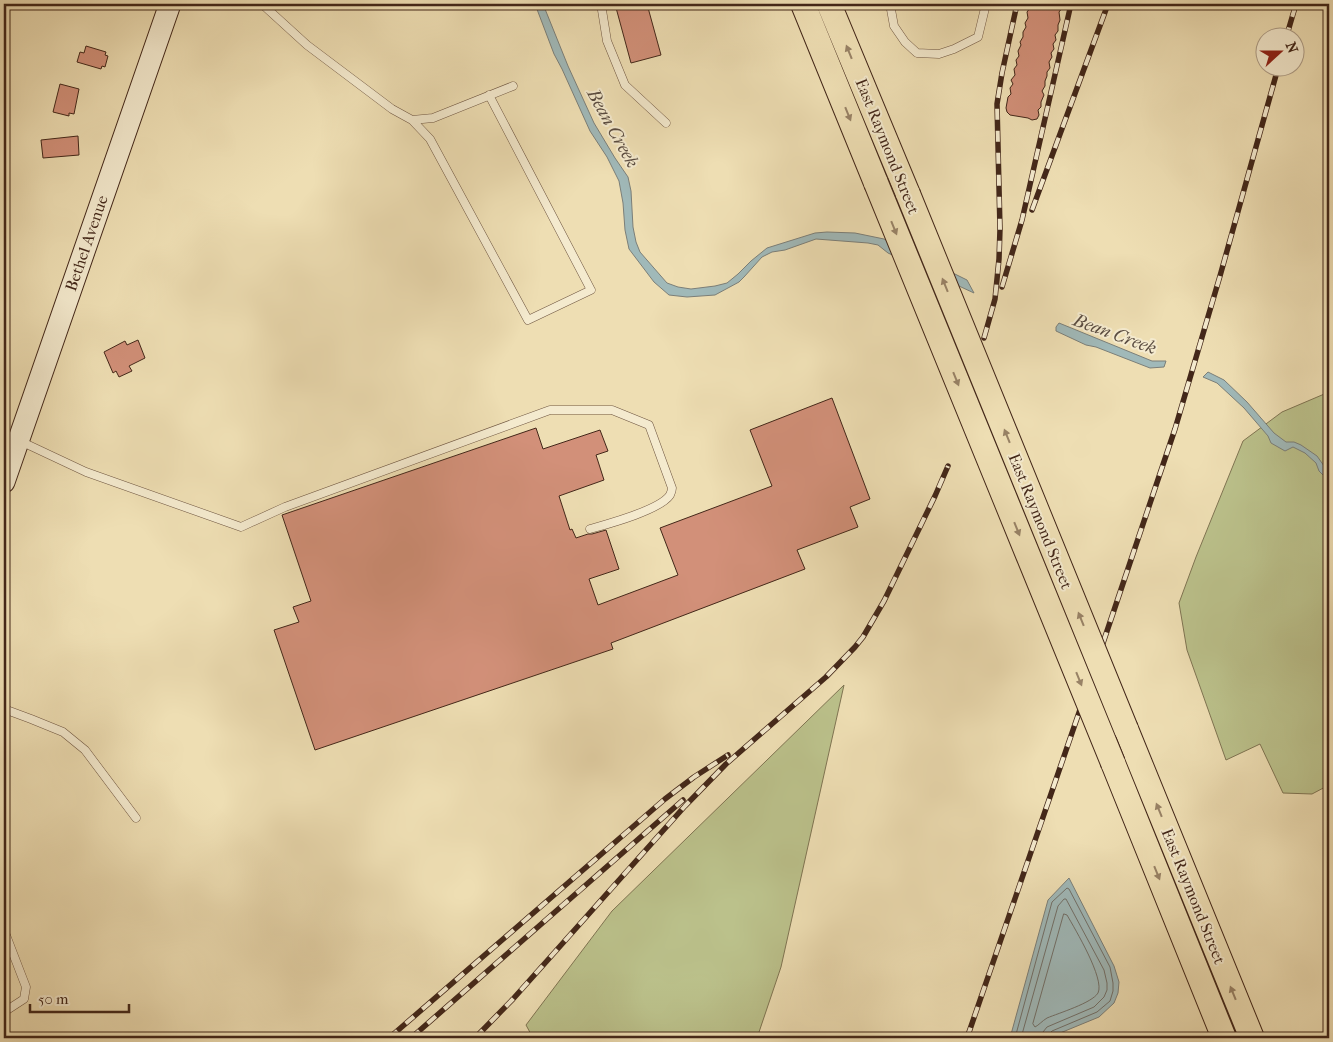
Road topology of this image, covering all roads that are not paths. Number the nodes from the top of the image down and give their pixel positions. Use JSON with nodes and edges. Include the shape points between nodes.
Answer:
{"nodes":[{"id":1,"x":170,"y":4,"type":"edge"},
{"id":2,"x":262,"y":4,"type":"edge"},
{"id":3,"x":601,"y":4,"type":"edge"},
{"id":4,"x":802,"y":4,"type":"edge"},
{"id":5,"x":829,"y":4,"type":"edge"},
{"id":6,"x":890,"y":4,"type":"edge"},
{"id":7,"x":986,"y":4,"type":"edge"},
{"id":8,"x":513,"y":86,"type":"dead end"},
{"id":9,"x":489,"y":96,"type":"junction"},
{"id":10,"x":412,"y":120,"type":"junction"},
{"id":11,"x":666,"y":123,"type":"dead end"},
{"id":12,"x":18,"y":440,"type":"junction"},
{"id":13,"x":4,"y":482,"type":"edge"},
{"id":14,"x":590,"y":529,"type":"dead end"},
{"id":15,"x":4,"y":709,"type":"edge"},
{"id":16,"x":136,"y":818,"type":"dead end"},
{"id":17,"x":4,"y":930,"type":"edge"},
{"id":18,"x":4,"y":1012,"type":"edge"},
{"id":19,"x":1224,"y":1038,"type":"edge"},
{"id":20,"x":1252,"y":1038,"type":"edge"}],
"edges":[{"from":1,"to":12,"type":"street","name":"Bethel Avenue"},
{"from":2,"to":10,"type":"lane","via":[[307,45],[392,109]]},
{"from":3,"to":11,"type":"lane","via":[[607,41],[626,85]]},
{"from":4,"to":19,"type":"main road","name":"East Raymond Street","one_way":true,"bridge":true},
{"from":20,"to":5,"type":"main road","name":"East Raymond Street","one_way":true,"bridge":true},
{"from":6,"to":7,"type":"lane","via":[[894,26],[905,42],[917,52],[939,54],[978,37]]},
{"from":8,"to":9,"type":"lane"},
{"from":9,"to":10,"type":"lane","via":[[433,118]]},
{"from":9,"to":10,"type":"lane","via":[[591,290],[528,320],[430,139]]},
{"from":12,"to":13,"type":"street","name":"Bethel Avenue"},
{"from":12,"to":14,"type":"lane","via":[[86,472],[242,527],[285,507],[550,410],[612,410],[649,425],[672,488],[670,496],[656,505],[636,515]]},
{"from":15,"to":16,"type":"lane","via":[[63,732],[85,750]]},
{"from":17,"to":18,"type":"lane","via":[[26,987],[24,999]]}]}
